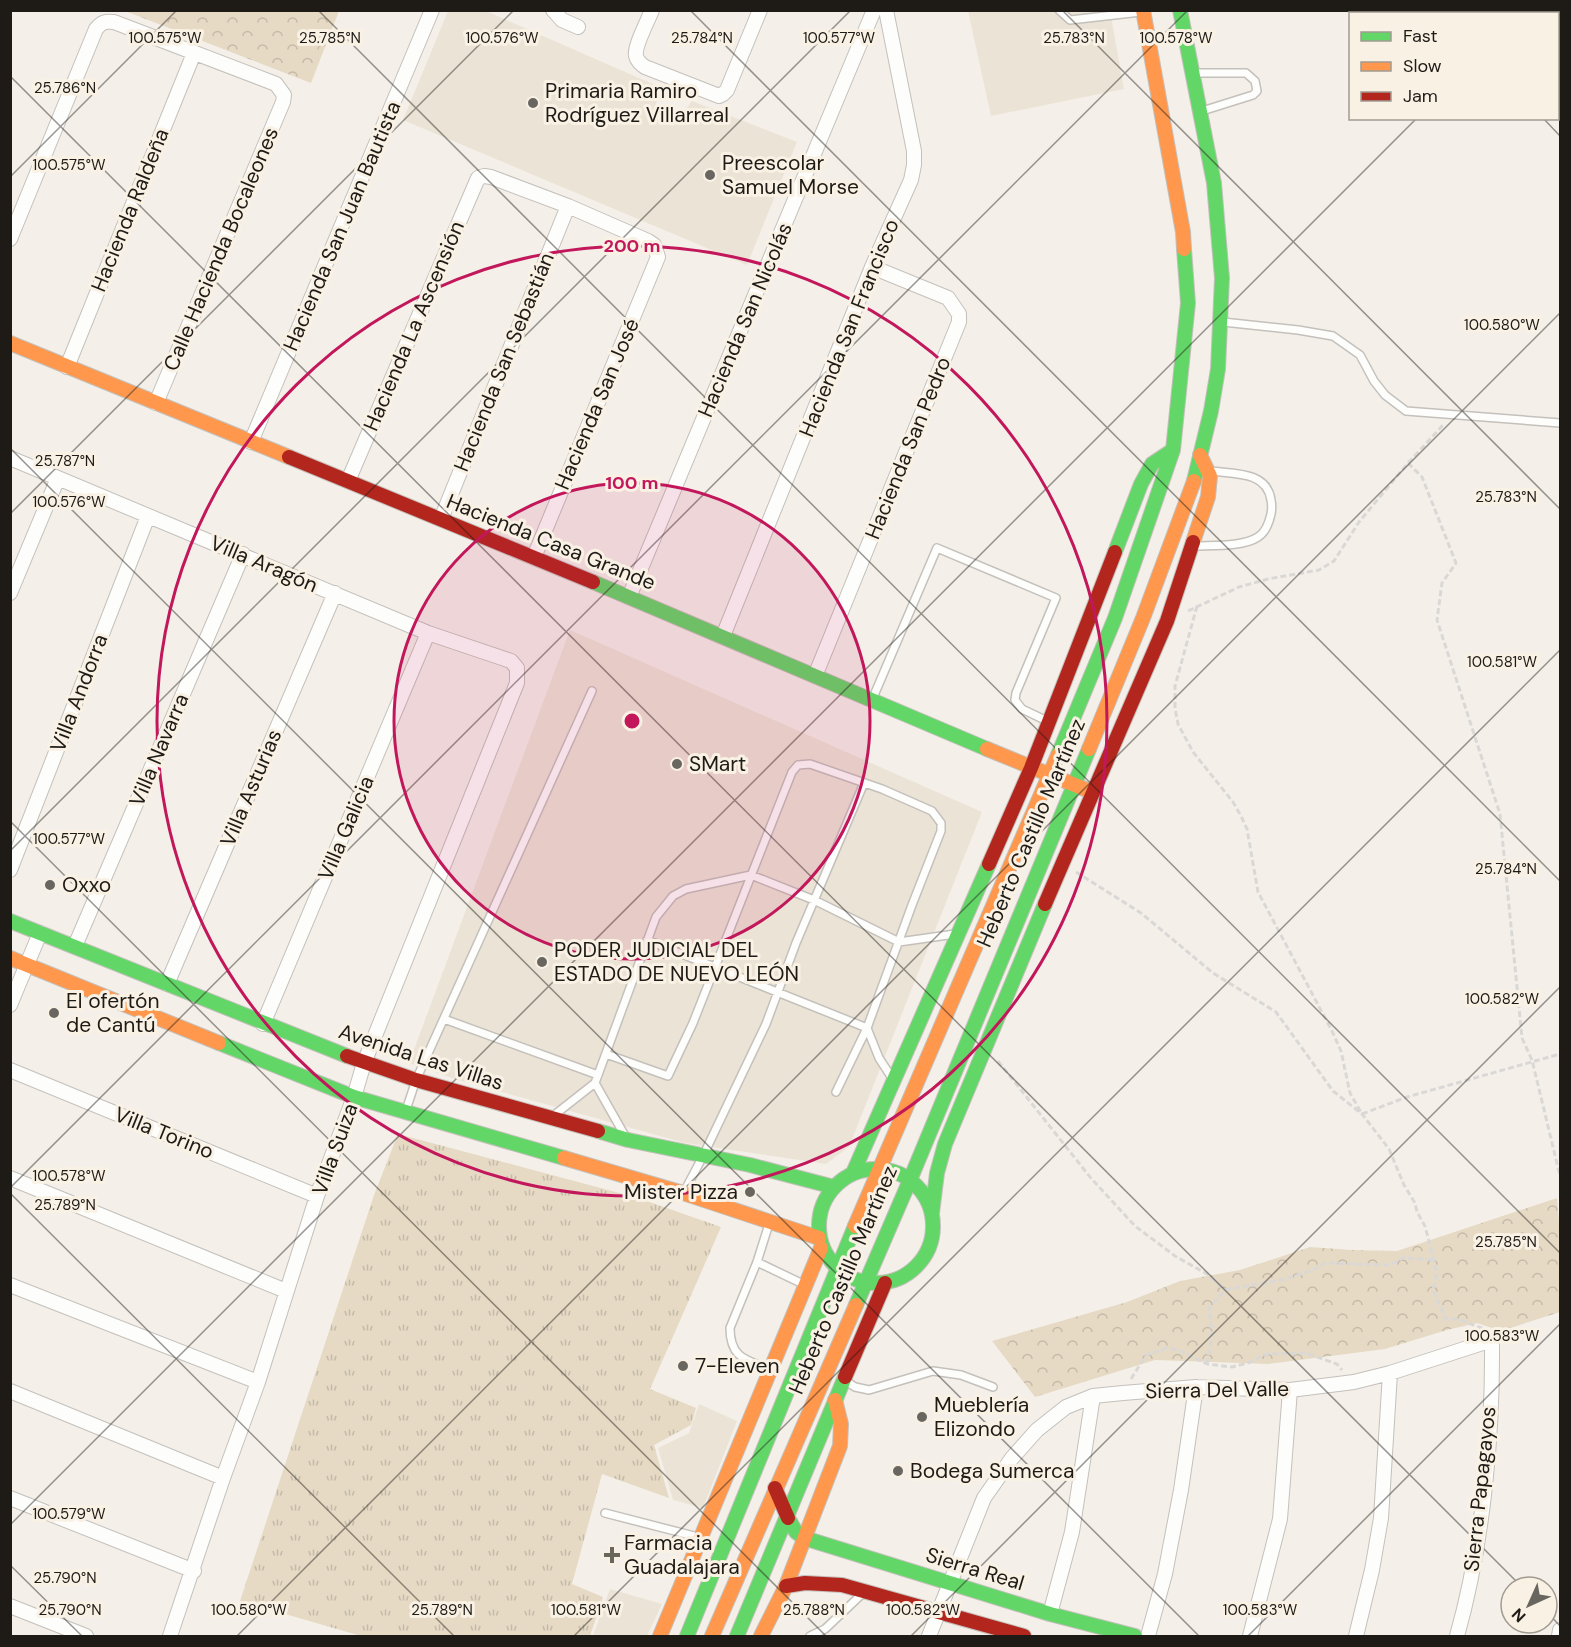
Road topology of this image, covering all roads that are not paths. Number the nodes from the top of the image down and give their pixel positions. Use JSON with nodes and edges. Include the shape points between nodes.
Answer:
{"nodes":[{"id":1,"x":432,"y":10,"type":"edge"},
{"id":2,"x":553,"y":10,"type":"edge"},
{"id":3,"x":652,"y":10,"type":"edge"},
{"id":4,"x":760,"y":10,"type":"edge"},
{"id":5,"x":874,"y":10,"type":"edge"},
{"id":6,"x":886,"y":10,"type":"edge"},
{"id":7,"x":1059,"y":10,"type":"edge"},
{"id":8,"x":1091,"y":10,"type":"edge"},
{"id":9,"x":1180,"y":10,"type":"edge"},
{"id":10,"x":1144,"y":11,"type":"edge"},
{"id":11,"x":1085,"y":20,"type":"junction"},
{"id":12,"x":578,"y":27,"type":"dead end"},
{"id":13,"x":194,"y":53,"type":"junction"},
{"id":14,"x":1192,"y":73,"type":"junction"},
{"id":15,"x":1200,"y":112,"type":"junction"},
{"id":16,"x":568,"y":206,"type":"junction"},
{"id":17,"x":10,"y":239,"type":"edge"},
{"id":18,"x":872,"y":267,"type":"junction"},
{"id":19,"x":1221,"y":322,"type":"junction"},
{"id":20,"x":10,"y":343,"type":"edge"},
{"id":21,"x":67,"y":367,"type":"junction"},
{"id":22,"x":156,"y":403,"type":"junction"},
{"id":23,"x":1560,"y":423,"type":"edge"},
{"id":24,"x":251,"y":442,"type":"junction"},
{"id":25,"x":1173,"y":450,"type":"junction"},
{"id":26,"x":1200,"y":455,"type":"junction"},
{"id":27,"x":10,"y":458,"type":"edge"},
{"id":28,"x":1209,"y":471,"type":"junction"},
{"id":29,"x":58,"y":478,"type":"junction"},
{"id":30,"x":348,"y":481,"type":"junction"},
{"id":31,"x":148,"y":516,"type":"junction"},
{"id":32,"x":441,"y":519,"type":"junction"},
{"id":33,"x":1192,"y":546,"type":"junction"},
{"id":34,"x":243,"y":554,"type":"junction"},
{"id":35,"x":534,"y":557,"type":"junction"},
{"id":36,"x":10,"y":593,"type":"edge"},
{"id":37,"x":335,"y":593,"type":"junction"},
{"id":38,"x":629,"y":597,"type":"junction"},
{"id":39,"x":428,"y":633,"type":"junction"},
{"id":40,"x":723,"y":636,"type":"junction"},
{"id":41,"x":517,"y":668,"type":"joint"},
{"id":42,"x":815,"y":676,"type":"junction"},
{"id":43,"x":592,"y":691,"type":"dead end"},
{"id":44,"x":872,"y":700,"type":"junction"},
{"id":45,"x":1049,"y":722,"type":"junction"},
{"id":46,"x":1031,"y":768,"type":"junction"},
{"id":47,"x":1050,"y":776,"type":"junction"},
{"id":48,"x":864,"y":783,"type":"junction"},
{"id":49,"x":1073,"y":786,"type":"junction"},
{"id":50,"x":1092,"y":792,"type":"junction"},
{"id":51,"x":10,"y":870,"type":"edge"},
{"id":52,"x":751,"y":874,"type":"junction"},
{"id":53,"x":814,"y":900,"type":"junction"},
{"id":54,"x":10,"y":921,"type":"edge"},
{"id":55,"x":40,"y":933,"type":"junction"},
{"id":56,"x":958,"y":934,"type":"junction"},
{"id":57,"x":648,"y":940,"type":"junction"},
{"id":58,"x":899,"y":942,"type":"junction"},
{"id":59,"x":75,"y":946,"type":"junction"},
{"id":60,"x":10,"y":958,"type":"edge"},
{"id":61,"x":27,"y":965,"type":"junction"},
{"id":62,"x":714,"y":966,"type":"junction"},
{"id":63,"x":167,"y":984,"type":"junction"},
{"id":64,"x":778,"y":994,"type":"junction"},
{"id":65,"x":10,"y":1005,"type":"edge"},
{"id":66,"x":444,"y":1019,"type":"junction"},
{"id":67,"x":263,"y":1024,"type":"junction"},
{"id":68,"x":867,"y":1028,"type":"junction"},
{"id":69,"x":606,"y":1054,"type":"junction"},
{"id":70,"x":364,"y":1063,"type":"junction"},
{"id":71,"x":10,"y":1070,"type":"edge"},
{"id":72,"x":598,"y":1075,"type":"junction"},
{"id":73,"x":416,"y":1080,"type":"junction"},
{"id":74,"x":894,"y":1080,"type":"junction"},
{"id":75,"x":596,"y":1083,"type":"junction"},
{"id":76,"x":836,"y":1092,"type":"dead end"},
{"id":77,"x":354,"y":1097,"type":"junction"},
{"id":78,"x":405,"y":1113,"type":"junction"},
{"id":79,"x":550,"y":1118,"type":"junction"},
{"id":80,"x":628,"y":1140,"type":"junction"},
{"id":81,"x":704,"y":1156,"type":"junction"},
{"id":82,"x":880,"y":1169,"type":"junction"},
{"id":83,"x":853,"y":1173,"type":"junction"},
{"id":84,"x":10,"y":1178,"type":"edge"},
{"id":85,"x":909,"y":1180,"type":"junction"},
{"id":86,"x":834,"y":1188,"type":"junction"},
{"id":87,"x":683,"y":1193,"type":"junction"},
{"id":88,"x":317,"y":1196,"type":"junction"},
{"id":89,"x":932,"y":1213,"type":"junction"},
{"id":90,"x":769,"y":1222,"type":"junction"},
{"id":91,"x":820,"y":1243,"type":"junction"},
{"id":92,"x":757,"y":1262,"type":"junction"},
{"id":93,"x":837,"y":1268,"type":"junction"},
{"id":94,"x":866,"y":1281,"type":"junction"},
{"id":95,"x":885,"y":1283,"type":"junction"},
{"id":96,"x":10,"y":1284,"type":"edge"},
{"id":97,"x":804,"y":1285,"type":"junction"},
{"id":98,"x":286,"y":1291,"type":"junction"},
{"id":99,"x":1492,"y":1340,"type":"joint"},
{"id":100,"x":770,"y":1369,"type":"junction"},
{"id":101,"x":1390,"y":1373,"type":"junction"},
{"id":102,"x":843,"y":1379,"type":"junction"},
{"id":103,"x":258,"y":1382,"type":"junction"},
{"id":104,"x":993,"y":1387,"type":"dead end"},
{"id":105,"x":1196,"y":1387,"type":"junction"},
{"id":106,"x":1290,"y":1390,"type":"junction"},
{"id":107,"x":10,"y":1391,"type":"edge"},
{"id":108,"x":1093,"y":1396,"type":"junction"},
{"id":109,"x":835,"y":1400,"type":"junction"},
{"id":110,"x":223,"y":1478,"type":"junction"},
{"id":111,"x":775,"y":1488,"type":"junction"},
{"id":112,"x":10,"y":1498,"type":"edge"},
{"id":113,"x":605,"y":1513,"type":"dead end"},
{"id":114,"x":788,"y":1518,"type":"junction"},
{"id":115,"x":701,"y":1538,"type":"junction"},
{"id":116,"x":804,"y":1538,"type":"junction"},
{"id":117,"x":194,"y":1571,"type":"junction"},
{"id":118,"x":949,"y":1583,"type":"junction"},
{"id":119,"x":786,"y":1586,"type":"junction"},
{"id":120,"x":865,"y":1591,"type":"junction"},
{"id":121,"x":10,"y":1606,"type":"edge"},
{"id":122,"x":937,"y":1613,"type":"junction"},
{"id":123,"x":1050,"y":1614,"type":"junction"},
{"id":124,"x":1560,"y":1630,"type":"edge"},
{"id":125,"x":86,"y":1636,"type":"edge"},
{"id":126,"x":170,"y":1636,"type":"edge"},
{"id":127,"x":660,"y":1636,"type":"edge"},
{"id":128,"x":687,"y":1636,"type":"edge"},
{"id":129,"x":712,"y":1636,"type":"edge"},
{"id":130,"x":737,"y":1636,"type":"edge"},
{"id":131,"x":761,"y":1636,"type":"edge"},
{"id":132,"x":810,"y":1636,"type":"edge"},
{"id":133,"x":929,"y":1636,"type":"edge"},
{"id":134,"x":1024,"y":1636,"type":"edge"},
{"id":135,"x":1135,"y":1636,"type":"edge"},
{"id":136,"x":1148,"y":1636,"type":"edge"},
{"id":137,"x":1250,"y":1636,"type":"edge"},
{"id":138,"x":1356,"y":1636,"type":"edge"},
{"id":139,"x":1457,"y":1636,"type":"edge"},
{"id":140,"x":1559,"y":1636,"type":"edge"}],
"edges":[{"from":1,"to":24,"type":"street","name":"Hacienda San Juan Bautista"},
{"from":2,"to":12,"type":"street","via":[[562,20]]},
{"from":3,"to":4,"type":"street","via":[[636,49],[639,62],[714,95],[723,94]]},
{"from":5,"to":38,"type":"street","name":"Hacienda San Nicolás"},
{"from":6,"to":18,"type":"street","name":"Hacienda San Francisco","via":[[914,165]]},
{"from":7,"to":11,"type":"lane","via":[[1070,20]]},
{"from":8,"to":11,"type":"lane"},
{"from":9,"to":14,"type":"street","name":"Heberto Castillo Martínez"},
{"from":10,"to":11,"type":"lane"},
{"from":10,"to":25,"type":"street","name":"Heberto Castillo Martínez","via":[[1183,232],[1188,303]]},
{"from":13,"to":17,"type":"street","via":[[114,22],[107,21],[96,29]]},
{"from":13,"to":21,"type":"street","name":"Hacienda Raldeña"},
{"from":13,"to":22,"type":"street","name":"Calle Hacienda Bocaleones","via":[[276,84],[284,94]]},
{"from":14,"to":15,"type":"street","name":"Heberto Castillo Martínez"},
{"from":14,"to":15,"type":"lane","via":[[1246,73],[1255,81],[1257,91],[1253,95]]},
{"from":15,"to":19,"type":"street","name":"Heberto Castillo Martínez","via":[[1220,234]]},
{"from":16,"to":30,"type":"street","name":"Hacienda La Ascensión","via":[[491,177],[484,176],[475,183]]},
{"from":16,"to":32,"type":"street","name":"Hacienda San Sebastián"},
{"from":16,"to":35,"type":"street","name":"Hacienda San José","via":[[648,241],[658,258]]},
{"from":18,"to":40,"type":"street","name":"Hacienda San Francisco"},
{"from":18,"to":42,"type":"street","name":"Hacienda San Pedro","via":[[948,298],[959,314],[959,322]]},
{"from":19,"to":23,"type":"lane","via":[[1333,336],[1360,355],[1385,395],[1406,411]]},
{"from":19,"to":26,"type":"street","name":"Heberto Castillo Martínez","via":[[1218,369]]},
{"from":20,"to":21,"type":"street","name":"Hacienda Casa Grande"},
{"from":21,"to":22,"type":"street","name":"Hacienda Casa Grande"},
{"from":22,"to":24,"type":"street","name":"Hacienda Casa Grande"},
{"from":24,"to":30,"type":"street","name":"Hacienda Casa Grande"},
{"from":25,"to":26,"type":"street"},
{"from":25,"to":45,"type":"street","via":[[1152,464],[1141,484]]},
{"from":25,"to":47,"type":"street","name":"Heberto Castillo Martínez","via":[[1115,618]]},
{"from":26,"to":28,"type":"street"},
{"from":26,"to":49,"type":"street","name":"Heberto Castillo Martínez","via":[[1186,506]]},
{"from":27,"to":29,"type":"street","name":"Villa Aragón"},
{"from":28,"to":33,"type":"street","via":[[1208,497]]},
{"from":28,"to":33,"type":"lane","via":[[1256,477],[1270,492],[1272,510],[1265,531],[1258,538],[1246,543]]},
{"from":29,"to":31,"type":"street","name":"Villa Aragón"},
{"from":29,"to":36,"type":"street"},
{"from":30,"to":32,"type":"street","name":"Hacienda Casa Grande"},
{"from":31,"to":34,"type":"street","name":"Villa Aragón"},
{"from":31,"to":51,"type":"street","name":"Villa Andorra"},
{"from":32,"to":35,"type":"street","name":"Hacienda Casa Grande"},
{"from":33,"to":50,"type":"street","via":[[1167,621]]},
{"from":34,"to":37,"type":"street","name":"Villa Aragón"},
{"from":34,"to":59,"type":"street","name":"Villa Navarra"},
{"from":35,"to":38,"type":"street","name":"Hacienda Casa Grande"},
{"from":37,"to":39,"type":"street","name":"Villa Aragón"},
{"from":37,"to":63,"type":"street","name":"Villa Asturias"},
{"from":38,"to":40,"type":"street","name":"Hacienda Casa Grande"},
{"from":39,"to":41,"type":"street","name":"Villa Aragón","via":[[511,661]]},
{"from":39,"to":67,"type":"street","name":"Villa Galicia"},
{"from":40,"to":42,"type":"street","name":"Hacienda Casa Grande"},
{"from":41,"to":70,"type":"street","name":"Villa Suiza","via":[[517,683]]},
{"from":42,"to":44,"type":"street","name":"Hacienda Casa Grande"},
{"from":43,"to":66,"type":"lane"},
{"from":44,"to":45,"type":"lane","via":[[937,548],[1056,598],[1015,700],[1022,709]]},
{"from":44,"to":46,"type":"street","name":"Hacienda Casa Grande"},
{"from":45,"to":46,"type":"street"},
{"from":46,"to":47,"type":"street","name":"Hacienda Casa Grande"},
{"from":46,"to":56,"type":"street"},
{"from":47,"to":49,"type":"street","name":"Hacienda Casa Grande"},
{"from":47,"to":82,"type":"street","name":"Heberto Castillo Martínez"},
{"from":48,"to":52,"type":"lane","via":[[810,764],[798,765]]},
{"from":48,"to":53,"type":"lane"},
{"from":48,"to":58,"type":"lane","via":[[932,811],[941,823]]},
{"from":49,"to":50,"type":"street","name":"Hacienda Casa Grande"},
{"from":49,"to":85,"type":"street","name":"Heberto Castillo Martínez"},
{"from":50,"to":89,"type":"street","via":[[945,1144]]},
{"from":52,"to":53,"type":"lane"},
{"from":52,"to":57,"type":"lane","via":[[686,889],[673,896],[656,917]]},
{"from":52,"to":62,"type":"lane"},
{"from":53,"to":58,"type":"lane"},
{"from":53,"to":64,"type":"lane"},
{"from":54,"to":55,"type":"street","name":"Avenida Las Villas"},
{"from":55,"to":59,"type":"street","name":"Avenida Las Villas"},
{"from":55,"to":61,"type":"street"},
{"from":56,"to":58,"type":"lane"},
{"from":56,"to":74,"type":"street"},
{"from":57,"to":62,"type":"lane"},
{"from":57,"to":69,"type":"lane"},
{"from":58,"to":68,"type":"lane"},
{"from":59,"to":63,"type":"street","name":"Avenida Las Villas"},
{"from":60,"to":61,"type":"street"},
{"from":61,"to":65,"type":"street"},
{"from":61,"to":77,"type":"street"},
{"from":62,"to":64,"type":"lane"},
{"from":62,"to":69,"type":"lane","via":[[668,1076]]},
{"from":63,"to":67,"type":"street","name":"Avenida Las Villas"},
{"from":64,"to":68,"type":"lane"},
{"from":64,"to":81,"type":"lane"},
{"from":66,"to":72,"type":"lane"},
{"from":66,"to":73,"type":"lane"},
{"from":67,"to":70,"type":"street","name":"Avenida Las Villas"},
{"from":68,"to":74,"type":"lane","via":[[879,1058]]},
{"from":68,"to":76,"type":"lane"},
{"from":69,"to":72,"type":"lane"},
{"from":70,"to":73,"type":"street","name":"Avenida Las Villas"},
{"from":70,"to":77,"type":"street","name":"Villa Suiza"},
{"from":71,"to":88,"type":"street","name":"Villa Torino"},
{"from":72,"to":75,"type":"lane"},
{"from":73,"to":78,"type":"lane"},
{"from":73,"to":79,"type":"street","name":"Avenida Las Villas"},
{"from":74,"to":83,"type":"street"},
{"from":75,"to":79,"type":"lane"},
{"from":75,"to":80,"type":"lane"},
{"from":77,"to":78,"type":"street"},
{"from":77,"to":88,"type":"street","name":"Villa Suiza"},
{"from":78,"to":87,"type":"street"},
{"from":79,"to":80,"type":"street","name":"Avenida Las Villas"},
{"from":80,"to":81,"type":"street","name":"Avenida Las Villas"},
{"from":81,"to":86,"type":"street","name":"Avenida Las Villas"},
{"from":81,"to":87,"type":"lane"},
{"from":82,"to":83,"type":"street"},
{"from":82,"to":85,"type":"street"},
{"from":82,"to":93,"type":"street","name":"Heberto Castillo Martínez"},
{"from":83,"to":86,"type":"street"},
{"from":84,"to":98,"type":"street"},
{"from":85,"to":89,"type":"street","via":[[920,1189]]},
{"from":85,"to":94,"type":"street","name":"Heberto Castillo Martínez"},
{"from":86,"to":91,"type":"street","via":[[820,1217]]},
{"from":87,"to":90,"type":"street"},
{"from":88,"to":98,"type":"street","name":"Villa Suiza"},
{"from":89,"to":95,"type":"street","via":[[932,1234],[926,1254],[907,1274]]},
{"from":90,"to":91,"type":"street"},
{"from":90,"to":92,"type":"lane"},
{"from":91,"to":93,"type":"street"},
{"from":91,"to":97,"type":"street"},
{"from":92,"to":97,"type":"lane"},
{"from":92,"to":100,"type":"lane","via":[[730,1328],[730,1339],[744,1360]]},
{"from":93,"to":94,"type":"street"},
{"from":93,"to":128,"type":"street","name":"Heberto Castillo Martínez"},
{"from":94,"to":95,"type":"street"},
{"from":94,"to":111,"type":"street","name":"Heberto Castillo Martínez"},
{"from":95,"to":102,"type":"street"},
{"from":96,"to":103,"type":"street"},
{"from":97,"to":100,"type":"street"},
{"from":98,"to":103,"type":"street","name":"Villa Suiza"},
{"from":99,"to":101,"type":"street","name":"Sierra Del Valle"},
{"from":99,"to":139,"type":"street","name":"Sierra Papagayos","via":[[1486,1463],[1474,1567]]},
{"from":100,"to":115,"type":"street"},
{"from":101,"to":106,"type":"street","name":"Sierra Del Valle"},
{"from":101,"to":138,"type":"street","via":[[1381,1518]]},
{"from":102,"to":104,"type":"lane","via":[[869,1390],[933,1371],[961,1375]]},
{"from":102,"to":109,"type":"street"},
{"from":103,"to":110,"type":"street","name":"Villa Suiza"},
{"from":105,"to":106,"type":"street","name":"Sierra Del Valle"},
{"from":105,"to":108,"type":"street","name":"Sierra Del Valle"},
{"from":105,"to":136,"type":"street","via":[[1166,1574]]},
{"from":106,"to":137,"type":"street","via":[[1280,1519]]},
{"from":107,"to":110,"type":"street"},
{"from":108,"to":118,"type":"street","name":"Sierra Del Valle","via":[[1066,1407],[1037,1430],[1012,1458],[984,1498]]},
{"from":108,"to":123,"type":"street","via":[[1072,1532]]},
{"from":109,"to":114,"type":"street"},
{"from":109,"to":116,"type":"street","via":[[841,1424],[840,1446]]},
{"from":110,"to":117,"type":"street","name":"Villa Suiza"},
{"from":111,"to":114,"type":"street"},
{"from":111,"to":129,"type":"street","name":"Heberto Castillo Martínez"},
{"from":112,"to":117,"type":"street"},
{"from":113,"to":115,"type":"lane"},
{"from":114,"to":116,"type":"street"},
{"from":114,"to":130,"type":"street"},
{"from":115,"to":127,"type":"street"},
{"from":116,"to":118,"type":"street","name":"Sierra Real"},
{"from":116,"to":119,"type":"street"},
{"from":117,"to":126,"type":"street","name":"Villa Suiza"},
{"from":118,"to":122,"type":"street","name":"Sierra Del Valle"},
{"from":118,"to":123,"type":"street","name":"Sierra Real"},
{"from":119,"to":120,"type":"street","via":[[819,1581]]},
{"from":119,"to":131,"type":"street"},
{"from":120,"to":122,"type":"street"},
{"from":120,"to":132,"type":"lane","via":[[825,1629]]},
{"from":121,"to":125,"type":"street"},
{"from":122,"to":133,"type":"street","name":"Sierra Del Valle"},
{"from":122,"to":134,"type":"street"},
{"from":123,"to":135,"type":"street","name":"Sierra Real"},
{"from":124,"to":140,"type":"street"}]}
